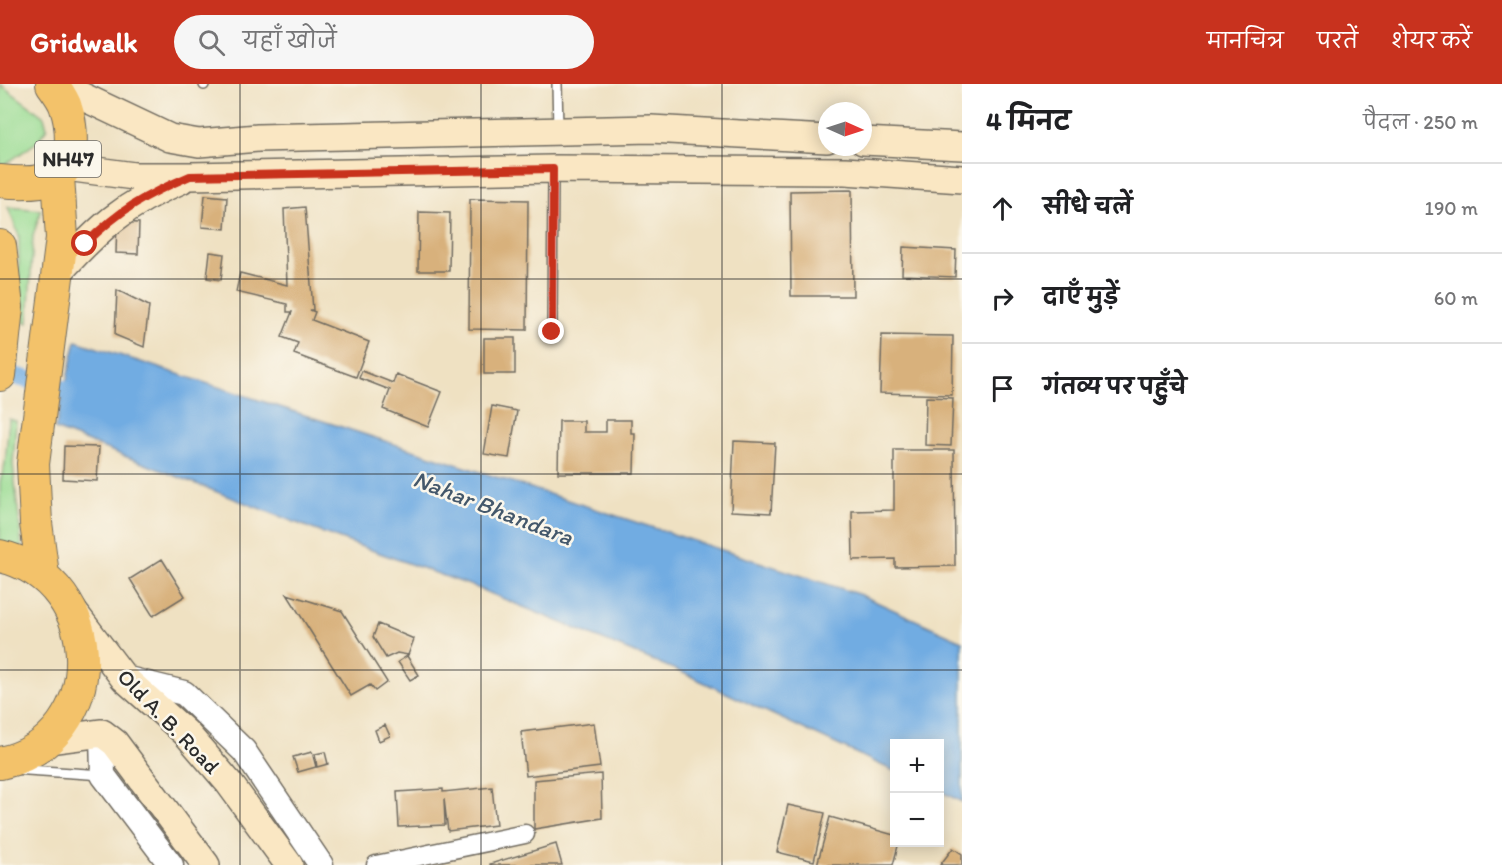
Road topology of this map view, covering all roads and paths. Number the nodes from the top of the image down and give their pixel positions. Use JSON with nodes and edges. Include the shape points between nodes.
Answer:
{"nodes":[{"id":1,"x":54,"y":84,"type":"edge"},
{"id":2,"x":557,"y":84,"type":"edge"},
{"id":3,"x":558,"y":132,"type":"junction"},
{"id":4,"x":818,"y":138,"type":"edge"},
{"id":5,"x":872,"y":141,"type":"edge"},
{"id":6,"x":962,"y":146,"type":"edge"},
{"id":7,"x":553,"y":169,"type":"junction"},
{"id":8,"x":62,"y":171,"type":"junction"},
{"id":9,"x":190,"y":176,"type":"junction"},
{"id":10,"x":962,"y":179,"type":"edge"},
{"id":11,"x":0,"y":181,"type":"edge"},
{"id":12,"x":0,"y":246,"type":"edge"},
{"id":13,"x":57,"y":274,"type":"junction"},
{"id":14,"x":552,"y":332,"type":"dead end"},
{"id":15,"x":0,"y":375,"type":"edge"},
{"id":16,"x":0,"y":556,"type":"edge"},
{"id":17,"x":42,"y":575,"type":"junction"},
{"id":18,"x":70,"y":607,"type":"junction"},
{"id":19,"x":124,"y":678,"type":"junction"},
{"id":20,"x":102,"y":733,"type":"junction"},
{"id":21,"x":48,"y":740,"type":"junction"},
{"id":22,"x":0,"y":763,"type":"edge"},
{"id":23,"x":0,"y":769,"type":"edge"},
{"id":24,"x":103,"y":775,"type":"junction"},
{"id":25,"x":525,"y":834,"type":"dead end"},
{"id":26,"x":171,"y":865,"type":"edge"},
{"id":27,"x":206,"y":865,"type":"edge"},
{"id":28,"x":289,"y":865,"type":"edge"},
{"id":29,"x":321,"y":865,"type":"edge"},
{"id":30,"x":376,"y":865,"type":"edge"}],
"edges":[{"from":1,"to":3,"type":"main road","via":[[170,138],[199,142]]},
{"from":1,"to":8,"type":"highway","number":"NH47","via":[[66,106],[71,129],[70,150]]},
{"from":2,"to":3,"type":"lane"},
{"from":3,"to":4,"type":"main road","via":[[651,129]]},
{"from":5,"to":6,"type":"main road"},
{"from":7,"to":9,"type":"main road"},
{"from":7,"to":10,"type":"main road","via":[[845,171]]},
{"from":7,"to":14,"type":"lane"},
{"from":8,"to":9,"type":"main road"},
{"from":8,"to":11,"type":"highway","number":"NH47","via":[[36,182]]},
{"from":8,"to":13,"type":"highway","via":[[62,238]]},
{"from":9,"to":13,"type":"main road","via":[[124,209]]},
{"from":12,"to":15,"type":"highway","via":[[8,307]]},
{"from":13,"to":17,"type":"highway","via":[[33,464]]},
{"from":16,"to":17,"type":"highway"},
{"from":17,"to":18,"type":"highway"},
{"from":18,"to":19,"type":"main road","name":"Old A. B. Road"},
{"from":18,"to":21,"type":"highway","via":[[82,641],[82,677],[71,711]]},
{"from":19,"to":28,"type":"main road","name":"Old A. B. Road","via":[[186,733],[229,783]]},
{"from":19,"to":29,"type":"street","via":[[184,693],[244,751]]},
{"from":20,"to":21,"type":"main road"},
{"from":20,"to":24,"type":"street"},
{"from":20,"to":27,"type":"main road","via":[[115,743]]},
{"from":21,"to":22,"type":"highway","via":[[16,760]]},
{"from":23,"to":24,"type":"lane"},
{"from":24,"to":26,"type":"street"},
{"from":25,"to":30,"type":"street"}]}
